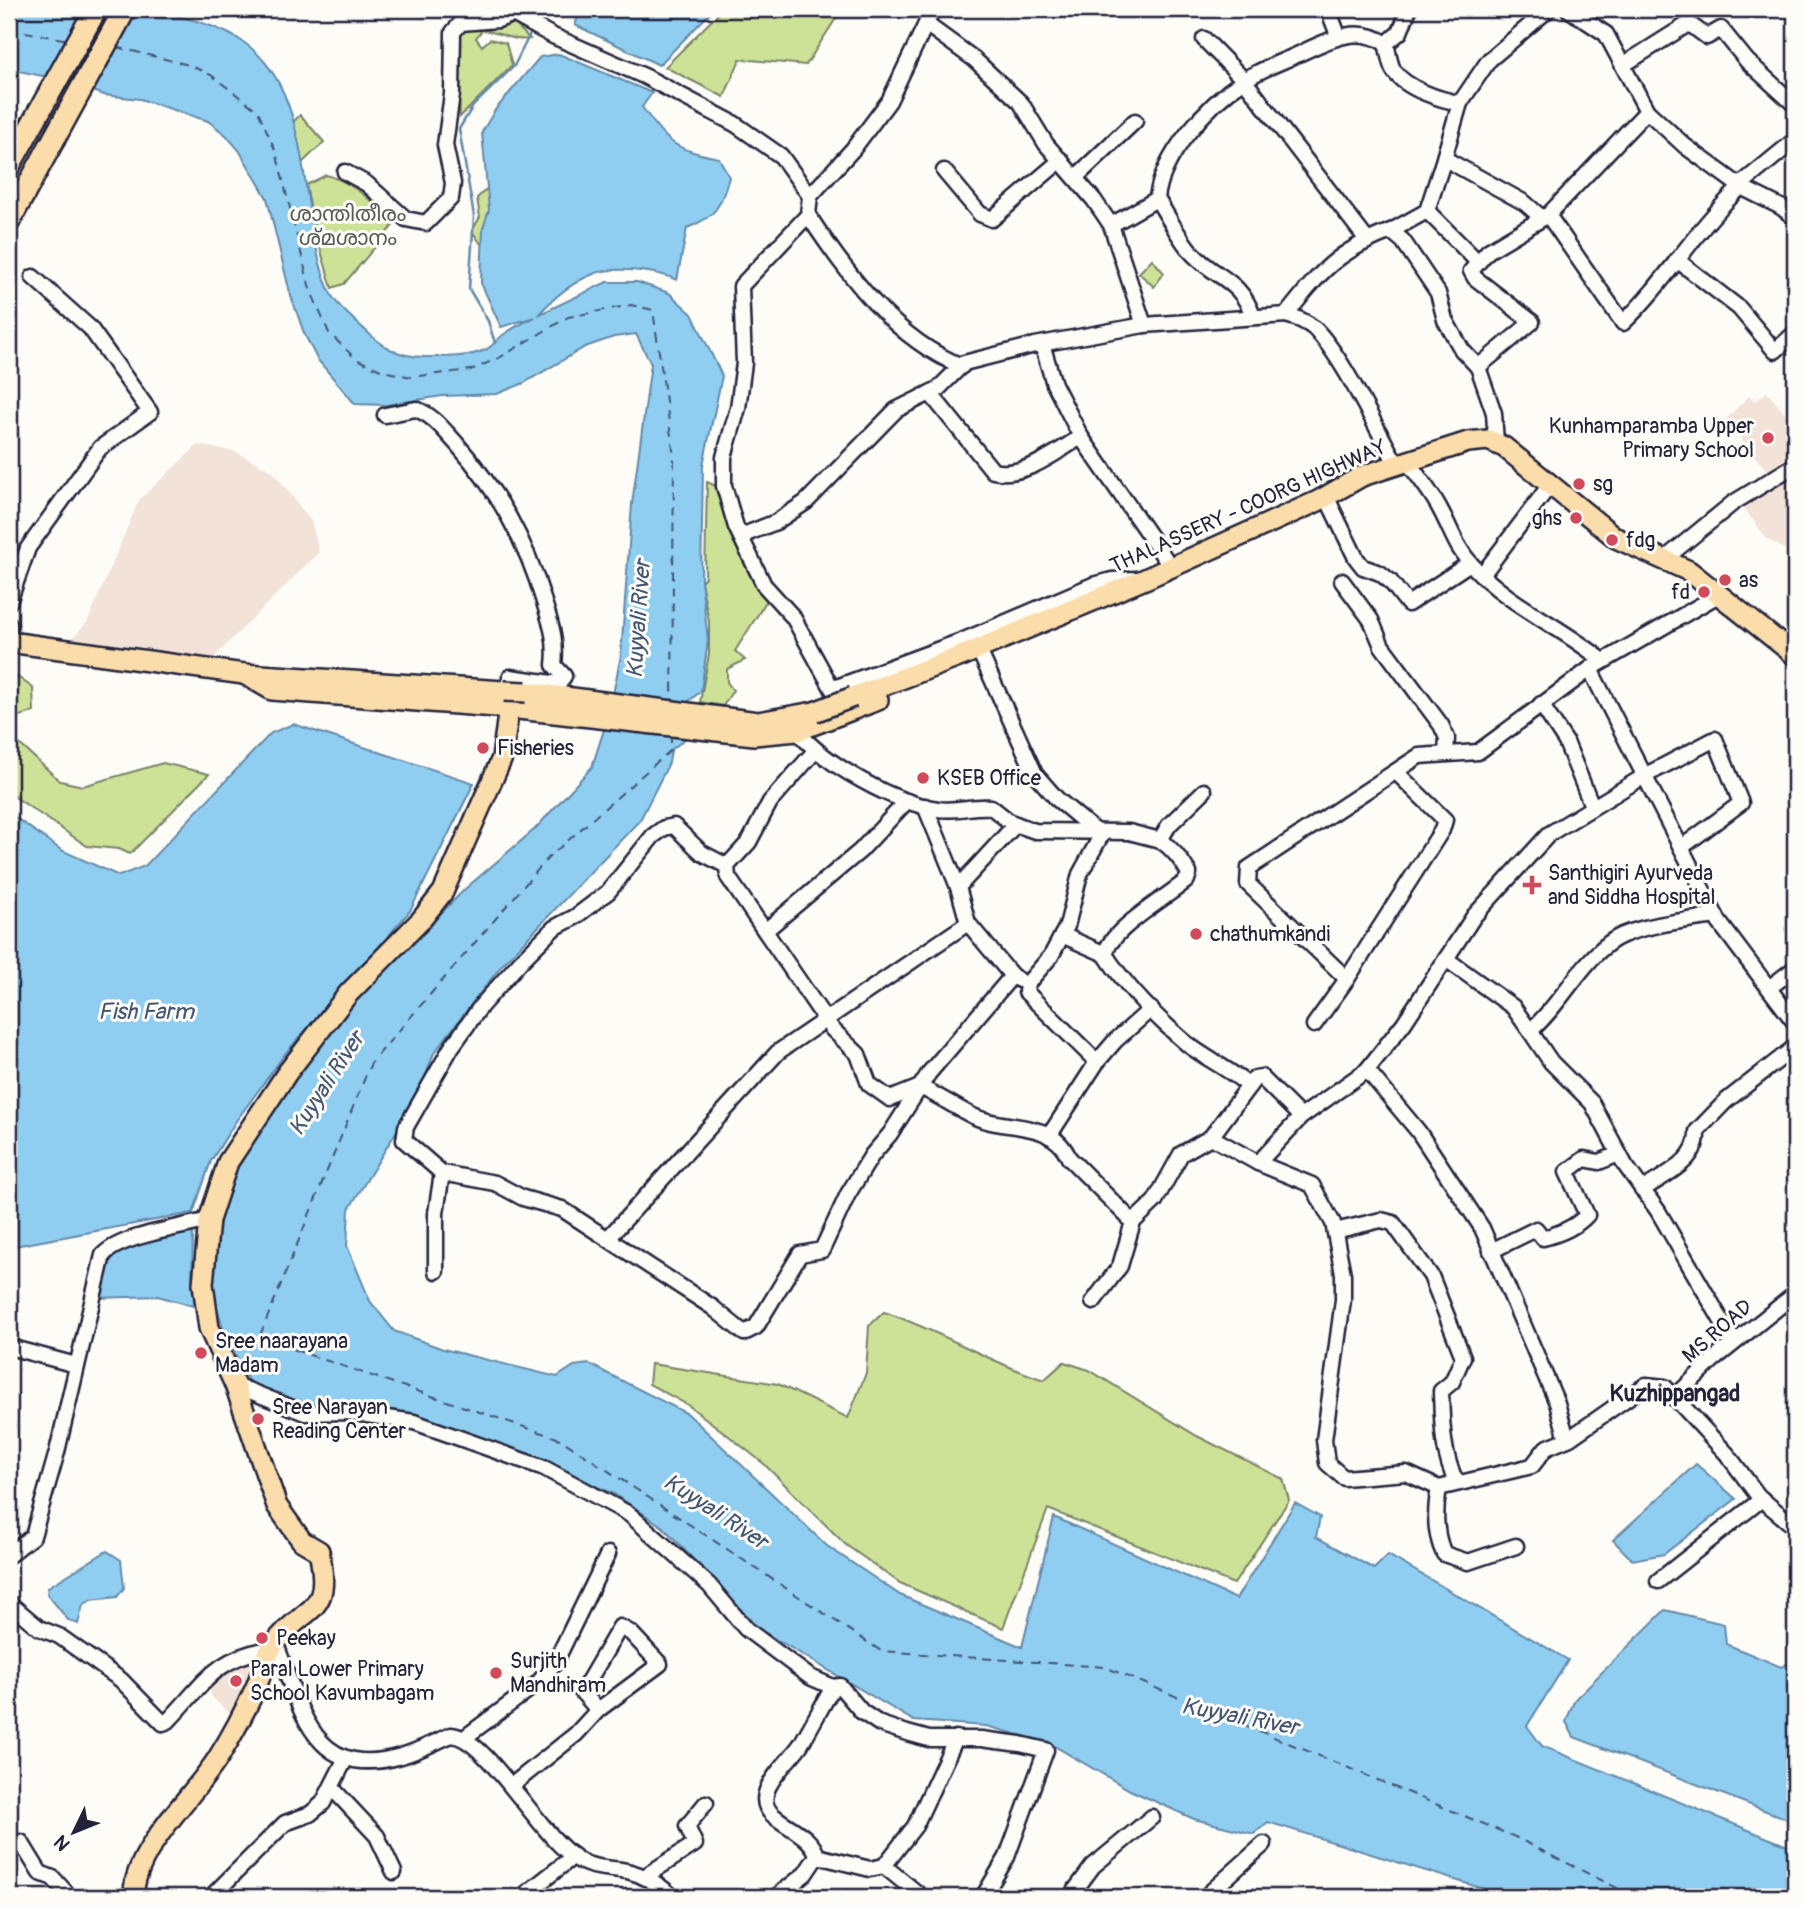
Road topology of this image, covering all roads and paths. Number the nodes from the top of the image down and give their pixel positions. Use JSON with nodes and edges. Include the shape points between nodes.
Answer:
{"nodes":[{"id":1,"x":96,"y":9,"type":"edge"},
{"id":2,"x":125,"y":9,"type":"edge"},
{"id":3,"x":933,"y":9,"type":"edge"},
{"id":4,"x":1328,"y":9,"type":"edge"},
{"id":5,"x":1409,"y":9,"type":"edge"},
{"id":6,"x":1549,"y":9,"type":"edge"},
{"id":7,"x":1569,"y":9,"type":"edge"},
{"id":8,"x":512,"y":13,"type":"edge"},
{"id":9,"x":926,"y":24,"type":"junction"},
{"id":10,"x":1338,"y":35,"type":"junction"},
{"id":11,"x":1204,"y":39,"type":"dead end"},
{"id":12,"x":1386,"y":44,"type":"junction"},
{"id":13,"x":1623,"y":65,"type":"junction"},
{"id":14,"x":1244,"y":80,"type":"junction"},
{"id":15,"x":1460,"y":103,"type":"junction"},
{"id":16,"x":1795,"y":105,"type":"edge"},
{"id":17,"x":1647,"y":111,"type":"junction"},
{"id":18,"x":1135,"y":121,"type":"dead end"},
{"id":19,"x":1795,"y":140,"type":"edge"},
{"id":20,"x":1061,"y":160,"type":"junction"},
{"id":21,"x":1442,"y":165,"type":"junction"},
{"id":22,"x":9,"y":166,"type":"edge"},
{"id":23,"x":944,"y":171,"type":"dead end"},
{"id":24,"x":345,"y":172,"type":"dead end"},
{"id":25,"x":1076,"y":177,"type":"junction"},
{"id":26,"x":1740,"y":187,"type":"junction"},
{"id":27,"x":810,"y":196,"type":"junction"},
{"id":28,"x":1157,"y":199,"type":"junction"},
{"id":29,"x":1427,"y":211,"type":"junction"},
{"id":30,"x":808,"y":215,"type":"junction"},
{"id":31,"x":1545,"y":217,"type":"junction"},
{"id":32,"x":1795,"y":218,"type":"edge"},
{"id":33,"x":9,"y":221,"type":"edge"},
{"id":34,"x":1111,"y":225,"type":"junction"},
{"id":35,"x":1391,"y":231,"type":"junction"},
{"id":36,"x":1367,"y":240,"type":"junction"},
{"id":37,"x":1676,"y":260,"type":"junction"},
{"id":38,"x":1477,"y":261,"type":"junction"},
{"id":39,"x":33,"y":277,"type":"dead end"},
{"id":40,"x":1253,"y":316,"type":"junction"},
{"id":41,"x":1286,"y":316,"type":"junction"},
{"id":42,"x":1144,"y":325,"type":"junction"},
{"id":43,"x":1795,"y":333,"type":"edge"},
{"id":44,"x":1042,"y":344,"type":"junction"},
{"id":45,"x":961,"y":366,"type":"junction"},
{"id":46,"x":1478,"y":367,"type":"junction"},
{"id":47,"x":930,"y":393,"type":"junction"},
{"id":48,"x":385,"y":415,"type":"dead end"},
{"id":49,"x":1081,"y":437,"type":"junction"},
{"id":50,"x":1496,"y":443,"type":"junction"},
{"id":51,"x":1401,"y":462,"type":"junction"},
{"id":52,"x":1795,"y":465,"type":"edge"},
{"id":53,"x":1550,"y":485,"type":"junction"},
{"id":54,"x":1326,"y":496,"type":"junction"},
{"id":55,"x":741,"y":536,"type":"junction"},
{"id":56,"x":1665,"y":558,"type":"junction"},
{"id":57,"x":1470,"y":563,"type":"junction"},
{"id":58,"x":1171,"y":566,"type":"junction"},
{"id":59,"x":1482,"y":575,"type":"junction"},
{"id":60,"x":1145,"y":579,"type":"junction"},
{"id":61,"x":1342,"y":581,"type":"dead end"},
{"id":62,"x":1720,"y":594,"type":"junction"},
{"id":63,"x":1104,"y":595,"type":"junction"},
{"id":64,"x":9,"y":602,"type":"edge"},
{"id":65,"x":9,"y":624,"type":"edge"},
{"id":66,"x":9,"y":642,"type":"edge"},
{"id":67,"x":1795,"y":655,"type":"edge"},
{"id":68,"x":982,"y":657,"type":"junction"},
{"id":69,"x":1596,"y":665,"type":"junction"},
{"id":70,"x":834,"y":688,"type":"junction"},
{"id":71,"x":507,"y":699,"type":"junction"},
{"id":72,"x":1541,"y":704,"type":"junction"},
{"id":73,"x":849,"y":705,"type":"junction"},
{"id":74,"x":797,"y":731,"type":"junction"},
{"id":75,"x":815,"y":751,"type":"junction"},
{"id":76,"x":1446,"y":753,"type":"junction"},
{"id":77,"x":1396,"y":772,"type":"junction"},
{"id":78,"x":1646,"y":775,"type":"junction"},
{"id":79,"x":1203,"y":791,"type":"dead end"},
{"id":80,"x":907,"y":801,"type":"junction"},
{"id":81,"x":925,"y":806,"type":"junction"},
{"id":82,"x":1592,"y":806,"type":"junction"},
{"id":83,"x":1016,"y":824,"type":"junction"},
{"id":84,"x":1098,"y":832,"type":"junction"},
{"id":85,"x":1160,"y":840,"type":"junction"},
{"id":86,"x":1682,"y":846,"type":"junction"},
{"id":87,"x":727,"y":866,"type":"junction"},
{"id":88,"x":958,"y":887,"type":"junction"},
{"id":89,"x":1716,"y":916,"type":"junction"},
{"id":90,"x":968,"y":923,"type":"junction"},
{"id":91,"x":765,"y":931,"type":"junction"},
{"id":92,"x":1062,"y":934,"type":"junction"},
{"id":93,"x":1105,"y":954,"type":"junction"},
{"id":94,"x":1446,"y":959,"type":"junction"},
{"id":95,"x":1795,"y":968,"type":"edge"},
{"id":96,"x":1012,"y":976,"type":"junction"},
{"id":97,"x":1347,"y":979,"type":"junction"},
{"id":98,"x":1027,"y":984,"type":"junction"},
{"id":99,"x":1769,"y":988,"type":"junction"},
{"id":100,"x":1151,"y":1009,"type":"junction"},
{"id":101,"x":826,"y":1021,"type":"junction"},
{"id":102,"x":1795,"y":1023,"type":"edge"},
{"id":103,"x":1314,"y":1025,"type":"dead end"},
{"id":104,"x":1530,"y":1031,"type":"junction"},
{"id":105,"x":1795,"y":1047,"type":"edge"},
{"id":106,"x":1097,"y":1062,"type":"junction"},
{"id":107,"x":1367,"y":1070,"type":"junction"},
{"id":108,"x":1249,"y":1086,"type":"junction"},
{"id":109,"x":920,"y":1087,"type":"junction"},
{"id":110,"x":1301,"y":1117,"type":"junction"},
{"id":111,"x":1049,"y":1136,"type":"junction"},
{"id":112,"x":1210,"y":1137,"type":"junction"},
{"id":113,"x":1619,"y":1154,"type":"junction"},
{"id":114,"x":1258,"y":1163,"type":"junction"},
{"id":115,"x":442,"y":1173,"type":"junction"},
{"id":116,"x":1643,"y":1191,"type":"junction"},
{"id":117,"x":209,"y":1220,"type":"junction"},
{"id":118,"x":1133,"y":1222,"type":"junction"},
{"id":119,"x":1335,"y":1231,"type":"junction"},
{"id":120,"x":609,"y":1237,"type":"junction"},
{"id":121,"x":1491,"y":1251,"type":"junction"},
{"id":122,"x":436,"y":1271,"type":"dead end"},
{"id":123,"x":1795,"y":1294,"type":"edge"},
{"id":124,"x":1093,"y":1302,"type":"dead end"},
{"id":125,"x":1734,"y":1342,"type":"junction"},
{"id":126,"x":9,"y":1347,"type":"edge"},
{"id":127,"x":76,"y":1364,"type":"junction"},
{"id":128,"x":235,"y":1385,"type":"junction"},
{"id":129,"x":1674,"y":1398,"type":"junction"},
{"id":130,"x":1567,"y":1439,"type":"junction"},
{"id":131,"x":1457,"y":1483,"type":"junction"},
{"id":132,"x":1440,"y":1488,"type":"junction"},
{"id":133,"x":1762,"y":1499,"type":"junction"},
{"id":134,"x":1795,"y":1527,"type":"edge"},
{"id":135,"x":1516,"y":1546,"type":"dead end"},
{"id":136,"x":608,"y":1554,"type":"dead end"},
{"id":137,"x":9,"y":1555,"type":"edge"},
{"id":138,"x":1658,"y":1581,"type":"dead end"},
{"id":139,"x":9,"y":1603,"type":"edge"},
{"id":140,"x":273,"y":1646,"type":"junction"},
{"id":141,"x":832,"y":1687,"type":"junction"},
{"id":142,"x":598,"y":1710,"type":"junction"},
{"id":143,"x":464,"y":1738,"type":"junction"},
{"id":144,"x":956,"y":1738,"type":"junction"},
{"id":145,"x":346,"y":1758,"type":"junction"},
{"id":146,"x":510,"y":1786,"type":"junction"},
{"id":147,"x":332,"y":1788,"type":"junction"},
{"id":148,"x":706,"y":1803,"type":"dead end"},
{"id":149,"x":1152,"y":1817,"type":"dead end"},
{"id":150,"x":21,"y":1842,"type":"dead end"},
{"id":151,"x":1264,"y":1844,"type":"dead end"},
{"id":152,"x":574,"y":1856,"type":"junction"},
{"id":153,"x":817,"y":1856,"type":"junction"},
{"id":154,"x":884,"y":1866,"type":"junction"},
{"id":155,"x":394,"y":1872,"type":"dead end"},
{"id":156,"x":644,"y":1877,"type":"junction"},
{"id":157,"x":214,"y":1894,"type":"dead end"},
{"id":158,"x":69,"y":1897,"type":"edge"},
{"id":159,"x":134,"y":1897,"type":"edge"},
{"id":160,"x":522,"y":1897,"type":"edge"},
{"id":161,"x":673,"y":1897,"type":"edge"},
{"id":162,"x":777,"y":1897,"type":"edge"},
{"id":163,"x":922,"y":1897,"type":"edge"},
{"id":164,"x":984,"y":1897,"type":"edge"},
{"id":165,"x":1070,"y":1897,"type":"edge"},
{"id":166,"x":1205,"y":1897,"type":"edge"}],
"edges":[{"from":1,"to":22,"type":"highway"},
{"from":2,"to":33,"type":"highway"},
{"from":3,"to":9,"type":"street"},
{"from":4,"to":10,"type":"street"},
{"from":5,"to":12,"type":"street","via":[[1400,32]]},
{"from":6,"to":15,"type":"street","via":[[1489,60]]},
{"from":7,"to":13,"type":"street","via":[[1606,34]]},
{"from":8,"to":24,"type":"street","via":[[498,20],[461,23],[453,32],[445,145],[453,183],[451,198],[439,213],[426,223],[406,219]]},
{"from":8,"to":27,"type":"street","via":[[735,124],[781,156]]},
{"from":9,"to":20,"type":"street","via":[[974,59],[1021,103]]},
{"from":9,"to":27,"type":"street","via":[[889,101]]},
{"from":10,"to":12,"type":"street","via":[[1377,37]]},
{"from":10,"to":14,"type":"street"},
{"from":11,"to":14,"type":"street"},
{"from":12,"to":15,"type":"street","via":[[1393,70],[1402,79],[1441,100]]},
{"from":13,"to":16,"type":"street","via":[[1685,26],[1691,25],[1707,37],[1721,29]]},
{"from":13,"to":17,"type":"street"},
{"from":14,"to":28,"type":"street","via":[[1213,105],[1166,163]]},
{"from":14,"to":36,"type":"street"},
{"from":15,"to":21,"type":"street"},
{"from":17,"to":26,"type":"street"},
{"from":17,"to":31,"type":"street"},
{"from":18,"to":25,"type":"street"},
{"from":19,"to":26,"type":"street"},
{"from":20,"to":23,"type":"street","via":[[992,219],[980,214]]},
{"from":20,"to":25,"type":"street"},
{"from":21,"to":29,"type":"street"},
{"from":21,"to":31,"type":"street","via":[[1447,160]]},
{"from":25,"to":34,"type":"street"},
{"from":26,"to":32,"type":"street"},
{"from":26,"to":37,"type":"street","via":[[1714,211]]},
{"from":27,"to":30,"type":"street"},
{"from":28,"to":34,"type":"street"},
{"from":28,"to":40,"type":"street","via":[[1186,246],[1236,286]]},
{"from":29,"to":35,"type":"street"},
{"from":29,"to":38,"type":"street"},
{"from":30,"to":45,"type":"street","via":[[831,251],[894,323],[942,359]]},
{"from":30,"to":55,"type":"street","via":[[741,286],[744,363],[724,457],[724,486]]},
{"from":31,"to":37,"type":"street","via":[[1623,323]]},
{"from":31,"to":38,"type":"street"},
{"from":34,"to":42,"type":"street"},
{"from":35,"to":36,"type":"street"},
{"from":35,"to":46,"type":"street","via":[[1403,241],[1438,293],[1445,320]]},
{"from":36,"to":41,"type":"street","via":[[1322,269]]},
{"from":37,"to":43,"type":"street","via":[[1739,309],[1775,351]]},
{"from":38,"to":46,"type":"street","via":[[1471,271],[1475,278],[1532,322]]},
{"from":39,"to":64,"type":"street","via":[[90,328],[150,412],[100,448],[29,548]]},
{"from":40,"to":41,"type":"street"},
{"from":40,"to":42,"type":"street"},
{"from":41,"to":51,"type":"street","via":[[1315,329]]},
{"from":42,"to":44,"type":"street"},
{"from":44,"to":45,"type":"street"},
{"from":44,"to":49,"type":"street","via":[[1054,384]]},
{"from":45,"to":47,"type":"street"},
{"from":46,"to":50,"type":"street","via":[[1494,413]]},
{"from":47,"to":49,"type":"street","via":[[993,471],[1024,470]]},
{"from":47,"to":55,"type":"street","via":[[897,410],[798,509]]},
{"from":48,"to":71,"type":"street","via":[[416,409],[440,424],[486,478],[519,534],[557,644],[554,665],[564,676],[559,684],[510,677]]},
{"from":49,"to":58,"type":"street"},
{"from":50,"to":51,"type":"main road","name":"THALASSERY - COORG HIGHWAY","via":[[1468,442]]},
{"from":50,"to":53,"type":"main road"},
{"from":51,"to":54,"type":"main road","name":"THALASSERY - COORG HIGHWAY"},
{"from":51,"to":57,"type":"street","via":[[1440,509]]},
{"from":52,"to":56,"type":"street","via":[[1732,503]]},
{"from":53,"to":56,"type":"main road","via":[[1622,542]]},
{"from":53,"to":59,"type":"street"},
{"from":54,"to":57,"type":"street","via":[[1356,558],[1363,567],[1390,581],[1408,604]]},
{"from":54,"to":58,"type":"main road","name":"THALASSERY - COORG HIGHWAY"},
{"from":55,"to":70,"type":"street","via":[[764,585],[793,617]]},
{"from":56,"to":62,"type":"main road"},
{"from":57,"to":59,"type":"street"},
{"from":58,"to":60,"type":"main road","name":"THALASSERY - COORG HIGHWAY"},
{"from":59,"to":69,"type":"street","via":[[1508,599],[1576,638]]},
{"from":60,"to":63,"type":"main road","name":"THALASSERY - COORG HIGHWAY"},
{"from":60,"to":70,"type":"street","via":[[1093,585]]},
{"from":61,"to":76,"type":"street","via":[[1371,620],[1382,646],[1441,725],[1447,738]]},
{"from":62,"to":67,"type":"main road"},
{"from":62,"to":69,"type":"street"},
{"from":63,"to":68,"type":"main road","via":[[1083,614]]},
{"from":63,"to":73,"type":"main road","name":"THALASSERY - COORG HIGHWAY"},
{"from":65,"to":66,"type":"street"},
{"from":66,"to":71,"type":"main road","via":[[244,674]]},
{"from":68,"to":73,"type":"main road"},
{"from":68,"to":84,"type":"street","via":[[1035,774]]},
{"from":69,"to":72,"type":"street"},
{"from":69,"to":78,"type":"street"},
{"from":70,"to":73,"type":"street"},
{"from":71,"to":73,"type":"main road","name":"THALASSERY - COORG HIGHWAY","bridge":true,"via":[[526,692],[758,722]]},
{"from":71,"to":74,"type":"main road","via":[[601,720],[754,735]]},
{"from":71,"to":117,"type":"main road","via":[[502,758],[443,892],[348,994],[287,1073],[228,1161]]},
{"from":72,"to":76,"type":"street","via":[[1478,752]]},
{"from":72,"to":82,"type":"street","via":[[1566,742]]},
{"from":73,"to":74,"type":"main road"},
{"from":74,"to":75,"type":"street"},
{"from":75,"to":80,"type":"street"},
{"from":75,"to":87,"type":"street","via":[[770,802],[749,842]]},
{"from":76,"to":77,"type":"street","via":[[1419,756]]},
{"from":77,"to":97,"type":"street","via":[[1445,820]]},
{"from":77,"to":97,"type":"street","via":[[1249,868],[1248,884]]},
{"from":78,"to":82,"type":"street"},
{"from":78,"to":86,"type":"street"},
{"from":78,"to":86,"type":"street","via":[[1715,739],[1741,803]]},
{"from":79,"to":85,"type":"street"},
{"from":80,"to":81,"type":"street"},
{"from":80,"to":91,"type":"street","via":[[860,851]]},
{"from":81,"to":83,"type":"street","via":[[956,811],[975,805],[991,807]]},
{"from":81,"to":88,"type":"street"},
{"from":82,"to":94,"type":"street","via":[[1549,834],[1507,877]]},
{"from":83,"to":84,"type":"street","via":[[1035,831]]},
{"from":83,"to":88,"type":"street"},
{"from":84,"to":85,"type":"street","via":[[1129,832]]},
{"from":84,"to":92,"type":"street"},
{"from":85,"to":93,"type":"street","via":[[1184,863],[1187,880],[1111,942]]},
{"from":86,"to":89,"type":"street"},
{"from":87,"to":91,"type":"street","via":[[727,877]]},
{"from":87,"to":115,"type":"street","via":[[702,853],[674,826],[664,828],[608,892],[554,928],[520,962],[451,1048],[406,1127],[404,1140],[410,1148]]},
{"from":88,"to":90,"type":"street"},
{"from":89,"to":99,"type":"street"},
{"from":89,"to":104,"type":"street","via":[[1617,938]]},
{"from":90,"to":96,"type":"street"},
{"from":90,"to":101,"type":"street"},
{"from":91,"to":101,"type":"street"},
{"from":92,"to":93,"type":"street"},
{"from":92,"to":98,"type":"street","via":[[1051,956]]},
{"from":93,"to":100,"type":"street"},
{"from":94,"to":104,"type":"street","via":[[1513,1007]]},
{"from":94,"to":107,"type":"street"},
{"from":95,"to":99,"type":"street"},
{"from":96,"to":98,"type":"street"},
{"from":96,"to":109,"type":"street"},
{"from":97,"to":103,"type":"street"},
{"from":98,"to":106,"type":"street","via":[[1026,992]]},
{"from":99,"to":102,"type":"street"},
{"from":100,"to":106,"type":"street"},
{"from":100,"to":108,"type":"street","via":[[1188,1044]]},
{"from":101,"to":109,"type":"street","via":[[858,1054],[875,1089],[890,1099]]},
{"from":101,"to":120,"type":"street","via":[[778,1052]]},
{"from":104,"to":113,"type":"street","via":[[1551,1062],[1592,1103]]},
{"from":105,"to":116,"type":"street","via":[[1726,1101],[1697,1131],[1696,1149],[1690,1157]]},
{"from":106,"to":111,"type":"street"},
{"from":107,"to":110,"type":"street"},
{"from":107,"to":121,"type":"street","via":[[1455,1183]]},
{"from":108,"to":110,"type":"street","via":[[1261,1077]]},
{"from":108,"to":112,"type":"street"},
{"from":109,"to":111,"type":"street","via":[[975,1118],[1026,1126]]},
{"from":109,"to":120,"type":"street","via":[[860,1173],[822,1250],[800,1254],[756,1327],[744,1334]]},
{"from":110,"to":114,"type":"street"},
{"from":111,"to":118,"type":"street","via":[[1065,1147],[1069,1158]]},
{"from":112,"to":114,"type":"street"},
{"from":112,"to":118,"type":"street","via":[[1181,1154],[1155,1201]]},
{"from":113,"to":116,"type":"street"},
{"from":113,"to":121,"type":"street","via":[[1600,1162],[1584,1158],[1567,1172],[1587,1215],[1582,1221],[1543,1238],[1536,1229]]},
{"from":114,"to":119,"type":"street","via":[[1312,1185]]},
{"from":115,"to":120,"type":"street","via":[[495,1183],[523,1198],[562,1209]]},
{"from":115,"to":122,"type":"street","via":[[435,1226]]},
{"from":116,"to":125,"type":"street"},
{"from":117,"to":127,"type":"street","via":[[110,1247],[103,1255]]},
{"from":117,"to":128,"type":"main road","via":[[203,1306]]},
{"from":118,"to":124,"type":"street","via":[[1120,1266]]},
{"from":119,"to":131,"type":"street","via":[[1381,1220],[1393,1223],[1431,1276],[1463,1357],[1452,1382],[1441,1391],[1445,1444]]},
{"from":119,"to":132,"type":"street","via":[[1343,1300],[1324,1440],[1327,1463],[1344,1478],[1406,1474]]},
{"from":121,"to":130,"type":"street","via":[[1557,1403]]},
{"from":123,"to":125,"type":"street","name":"MS ROAD"},
{"from":125,"to":129,"type":"street","name":"MS ROAD"},
{"from":126,"to":127,"type":"street"},
{"from":127,"to":137,"type":"street","via":[[33,1536]]},
{"from":128,"to":140,"type":"main road","via":[[277,1506],[302,1541],[319,1551],[323,1568],[325,1584],[311,1612]]},
{"from":128,"to":141,"type":"street","via":[[304,1413],[346,1412],[414,1422],[544,1468],[629,1514],[709,1585],[746,1629],[788,1663]]},
{"from":129,"to":130,"type":"street","via":[[1665,1387],[1646,1385]]},
{"from":129,"to":133,"type":"street"},
{"from":130,"to":131,"type":"street","via":[[1546,1448],[1532,1466]]},
{"from":131,"to":132,"type":"street"},
{"from":132,"to":135,"type":"street","via":[[1435,1508],[1444,1554],[1468,1562]]},
{"from":133,"to":134,"type":"street"},
{"from":133,"to":138,"type":"street"},
{"from":136,"to":143,"type":"street","via":[[555,1663],[538,1683]]},
{"from":139,"to":140,"type":"street","via":[[39,1628],[59,1636],[121,1680],[163,1723],[227,1660]]},
{"from":140,"to":145,"type":"street","via":[[303,1715],[324,1748]]},
{"from":140,"to":159,"type":"main road","via":[[219,1757],[149,1850]]},
{"from":141,"to":144,"type":"street","via":[[840,1686],[862,1712],[880,1724],[929,1739]]},
{"from":141,"to":153,"type":"street","via":[[800,1746],[769,1783],[766,1798],[769,1812],[811,1843]]},
{"from":142,"to":142,"type":"street","via":[[660,1664],[620,1626],[582,1692]]},
{"from":142,"to":146,"type":"street","via":[[576,1734]]},
{"from":143,"to":145,"type":"street","via":[[451,1735],[399,1756]]},
{"from":143,"to":146,"type":"street"},
{"from":144,"to":154,"type":"street","via":[[915,1826]]},
{"from":144,"to":164,"type":"street","via":[[1046,1751],[1007,1857]]},
{"from":145,"to":147,"type":"street"},
{"from":146,"to":152,"type":"street"},
{"from":147,"to":155,"type":"street","via":[[377,1836]]},
{"from":147,"to":157,"type":"street","via":[[310,1814],[285,1822]]},
{"from":148,"to":156,"type":"street","via":[[687,1826],[695,1844]]},
{"from":149,"to":165,"type":"street","via":[[1093,1866]]},
{"from":150,"to":158,"type":"street","via":[[40,1873],[53,1878]]},
{"from":151,"to":166,"type":"street"},
{"from":152,"to":156,"type":"street","via":[[601,1868]]},
{"from":152,"to":160,"type":"street"},
{"from":153,"to":154,"type":"street","via":[[870,1869]]},
{"from":153,"to":162,"type":"street","via":[[805,1874]]},
{"from":154,"to":163,"type":"street"},
{"from":156,"to":161,"type":"street"}]}
